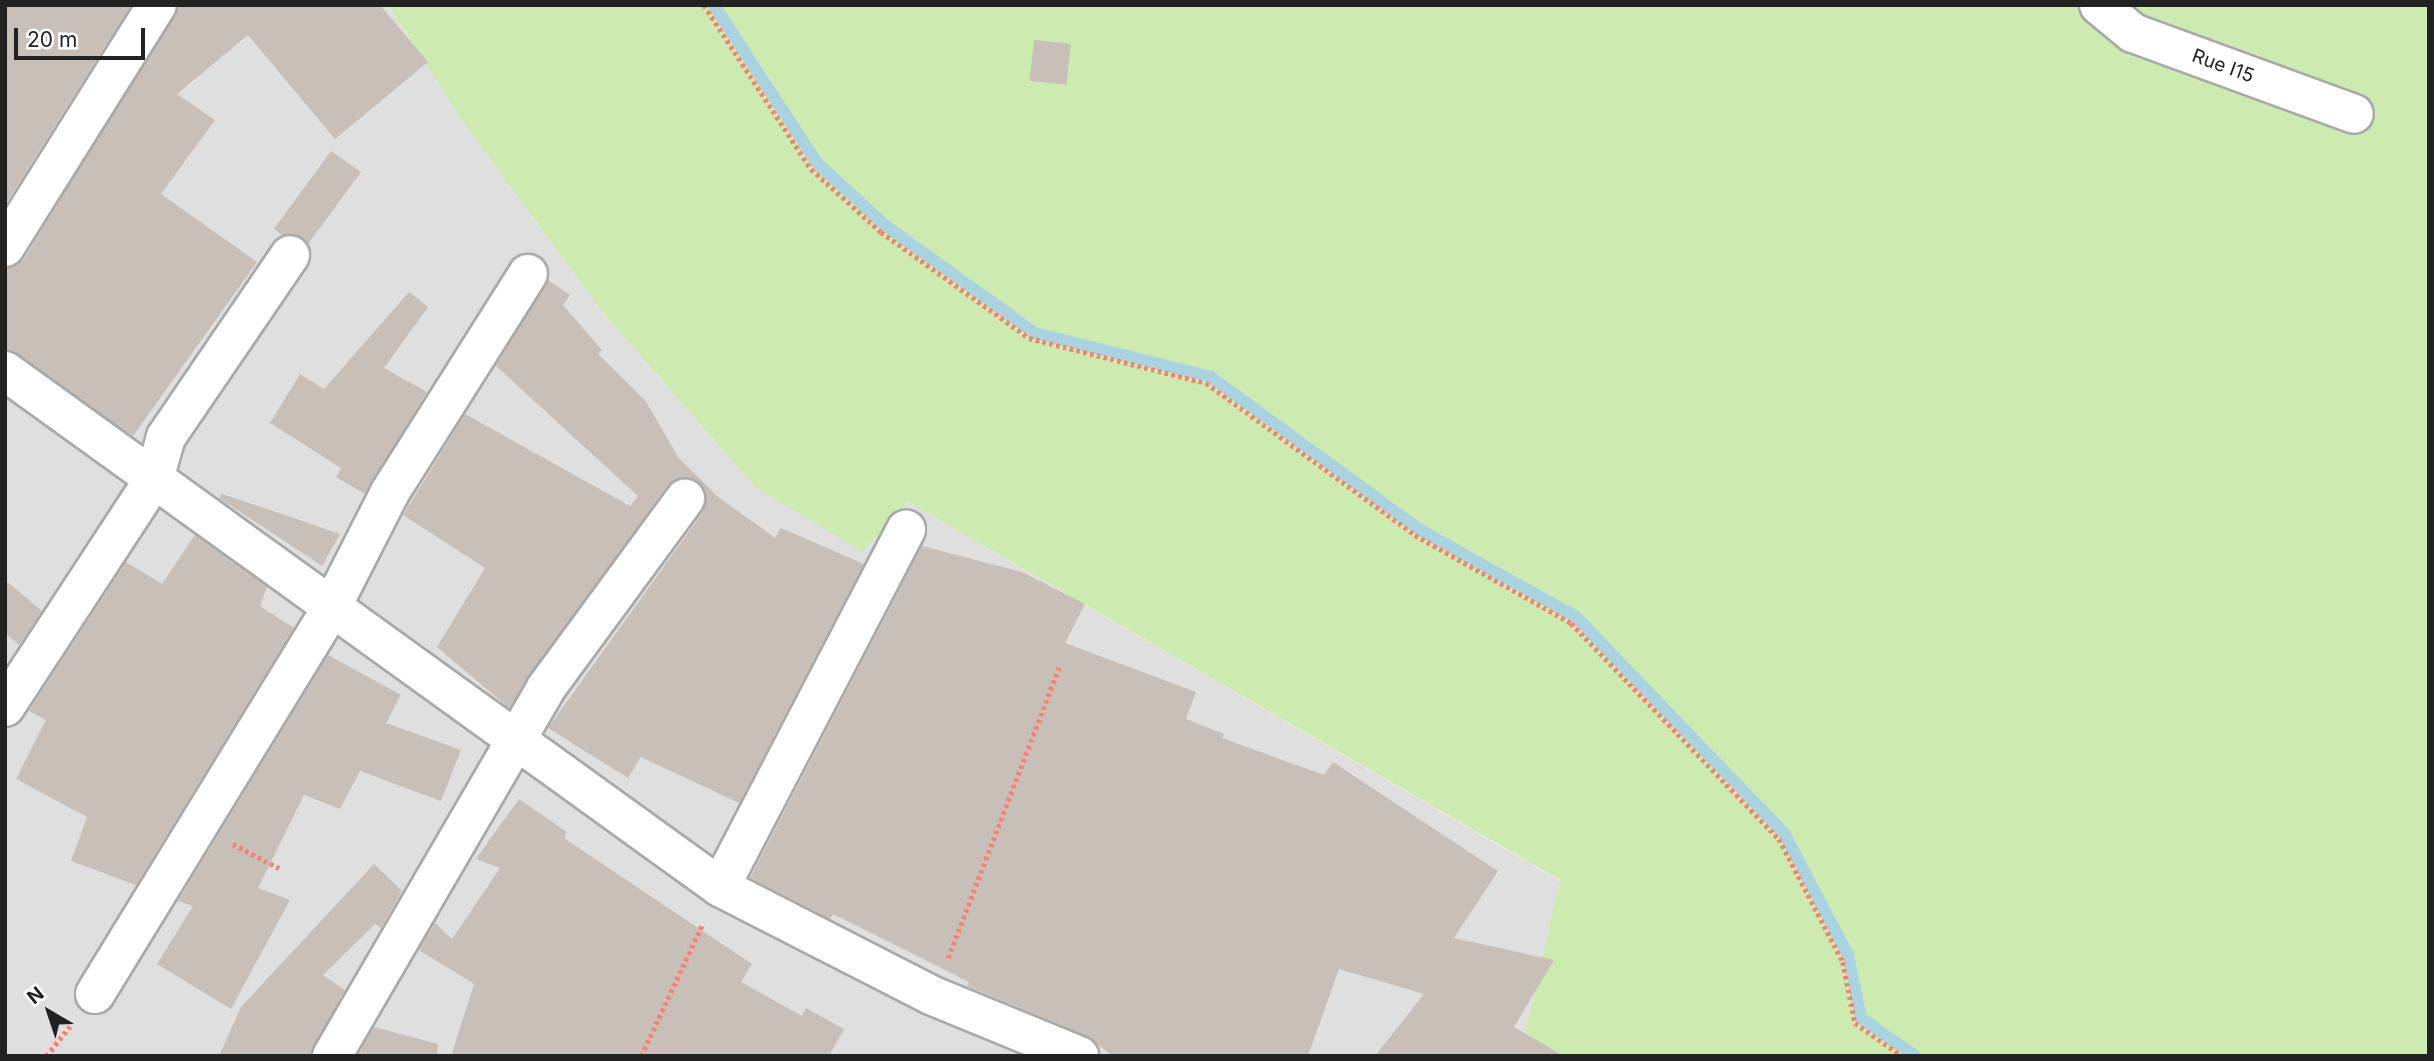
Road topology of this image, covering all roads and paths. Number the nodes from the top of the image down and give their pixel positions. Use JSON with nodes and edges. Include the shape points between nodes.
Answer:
{"nodes":[{"id":1,"x":158,"y":5,"type":"edge"},
{"id":2,"x":704,"y":5,"type":"edge"},
{"id":3,"x":2099,"y":5,"type":"edge"},
{"id":4,"x":2354,"y":114,"type":"dead end"},
{"id":5,"x":5,"y":247,"type":"edge"},
{"id":6,"x":290,"y":255,"type":"dead end"},
{"id":7,"x":528,"y":274,"type":"dead end"},
{"id":8,"x":5,"y":370,"type":"edge"},
{"id":9,"x":154,"y":479,"type":"junction"},
{"id":10,"x":685,"y":499,"type":"dead end"},
{"id":11,"x":906,"y":530,"type":"dead end"},
{"id":12,"x":330,"y":610,"type":"junction"},
{"id":13,"x":1059,"y":668,"type":"dead end"},
{"id":14,"x":5,"y":707,"type":"edge"},
{"id":15,"x":515,"y":740,"type":"junction"},
{"id":16,"x":200,"y":826,"type":"junction"},
{"id":17,"x":279,"y":868,"type":"dead end"},
{"id":18,"x":719,"y":887,"type":"junction"},
{"id":19,"x":95,"y":994,"type":"dead end"},
{"id":20,"x":933,"y":996,"type":"junction"},
{"id":21,"x":332,"y":1056,"type":"edge"},
{"id":22,"x":641,"y":1056,"type":"edge"},
{"id":23,"x":1079,"y":1056,"type":"edge"},
{"id":24,"x":1902,"y":1056,"type":"edge"}],
"edges":[{"from":1,"to":5,"type":"street"},
{"from":2,"to":24,"type":"path","via":[[811,169],[881,232],[1029,338],[1206,383],[1415,535],[1572,623],[1779,839],[1843,962],[1855,1023]]},
{"from":3,"to":4,"type":"street","name":"Rue I15","via":[[2133,33]]},
{"from":6,"to":9,"type":"street","via":[[166,437]]},
{"from":7,"to":12,"type":"street","via":[[390,492]]},
{"from":8,"to":9,"type":"street"},
{"from":9,"to":12,"type":"street"},
{"from":9,"to":14,"type":"street"},
{"from":10,"to":15,"type":"street"},
{"from":11,"to":18,"type":"street"},
{"from":12,"to":15,"type":"street"},
{"from":12,"to":16,"type":"street"},
{"from":13,"to":20,"type":"path"},
{"from":15,"to":18,"type":"street"},
{"from":15,"to":21,"type":"street"},
{"from":16,"to":17,"type":"path"},
{"from":16,"to":19,"type":"street"},
{"from":18,"to":20,"type":"street"},
{"from":18,"to":22,"type":"path"},
{"from":20,"to":23,"type":"street"}]}
